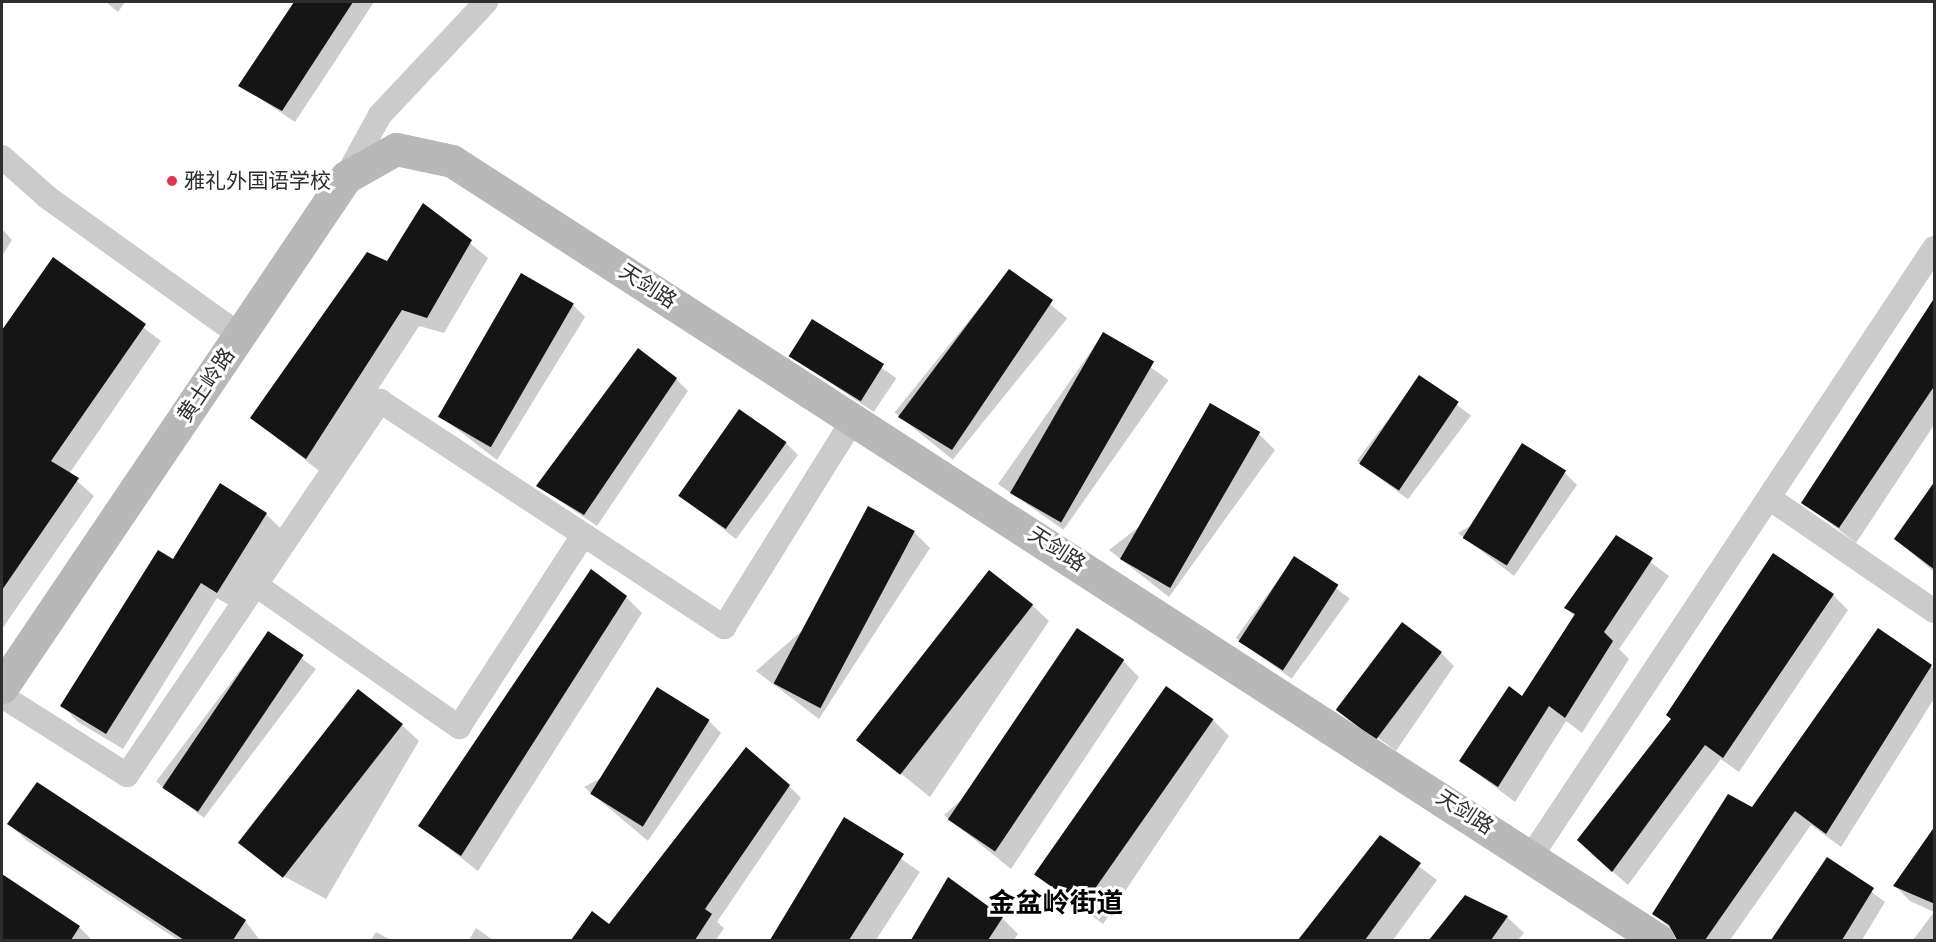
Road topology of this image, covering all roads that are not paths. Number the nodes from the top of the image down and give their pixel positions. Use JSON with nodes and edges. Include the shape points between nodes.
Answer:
{"nodes":[{"id":1,"x":486,"y":2,"type":"edge"},
{"id":2,"x":2,"y":157,"type":"edge"},
{"id":3,"x":452,"y":161,"type":"joint"},
{"id":4,"x":346,"y":177,"type":"junction"},
{"id":5,"x":1935,"y":248,"type":"edge"},
{"id":6,"x":240,"y":335,"type":"junction"},
{"id":7,"x":854,"y":418,"type":"junction"},
{"id":8,"x":1769,"y":498,"type":"junction"},
{"id":9,"x":583,"y":535,"type":"junction"},
{"id":10,"x":256,"y":585,"type":"junction"},
{"id":11,"x":1935,"y":611,"type":"edge"},
{"id":12,"x":2,"y":687,"type":"edge"},
{"id":13,"x":2,"y":696,"type":"edge"},
{"id":14,"x":1532,"y":855,"type":"junction"},
{"id":15,"x":1658,"y":940,"type":"edge"}],
"edges":[{"from":1,"to":4,"type":"street","via":[[380,115]]},
{"from":2,"to":6,"type":"street","via":[[47,198]]},
{"from":3,"to":4,"type":"street","name":"黄土岭路","via":[[396,149]]},
{"from":3,"to":7,"type":"street","name":"天剑路"},
{"from":4,"to":6,"type":"street","name":"黄土岭路"},
{"from":5,"to":8,"type":"street"},
{"from":6,"to":12,"type":"street","name":"黄土岭路"},
{"from":7,"to":9,"type":"street","via":[[724,627]]},
{"from":7,"to":14,"type":"street","name":"天剑路"},
{"from":8,"to":11,"type":"street"},
{"from":8,"to":14,"type":"street"},
{"from":9,"to":10,"type":"street","via":[[380,401]]},
{"from":9,"to":10,"type":"street","via":[[459,727]]},
{"from":10,"to":13,"type":"street","via":[[128,775]]},
{"from":14,"to":15,"type":"street","name":"天剑路"}]}
